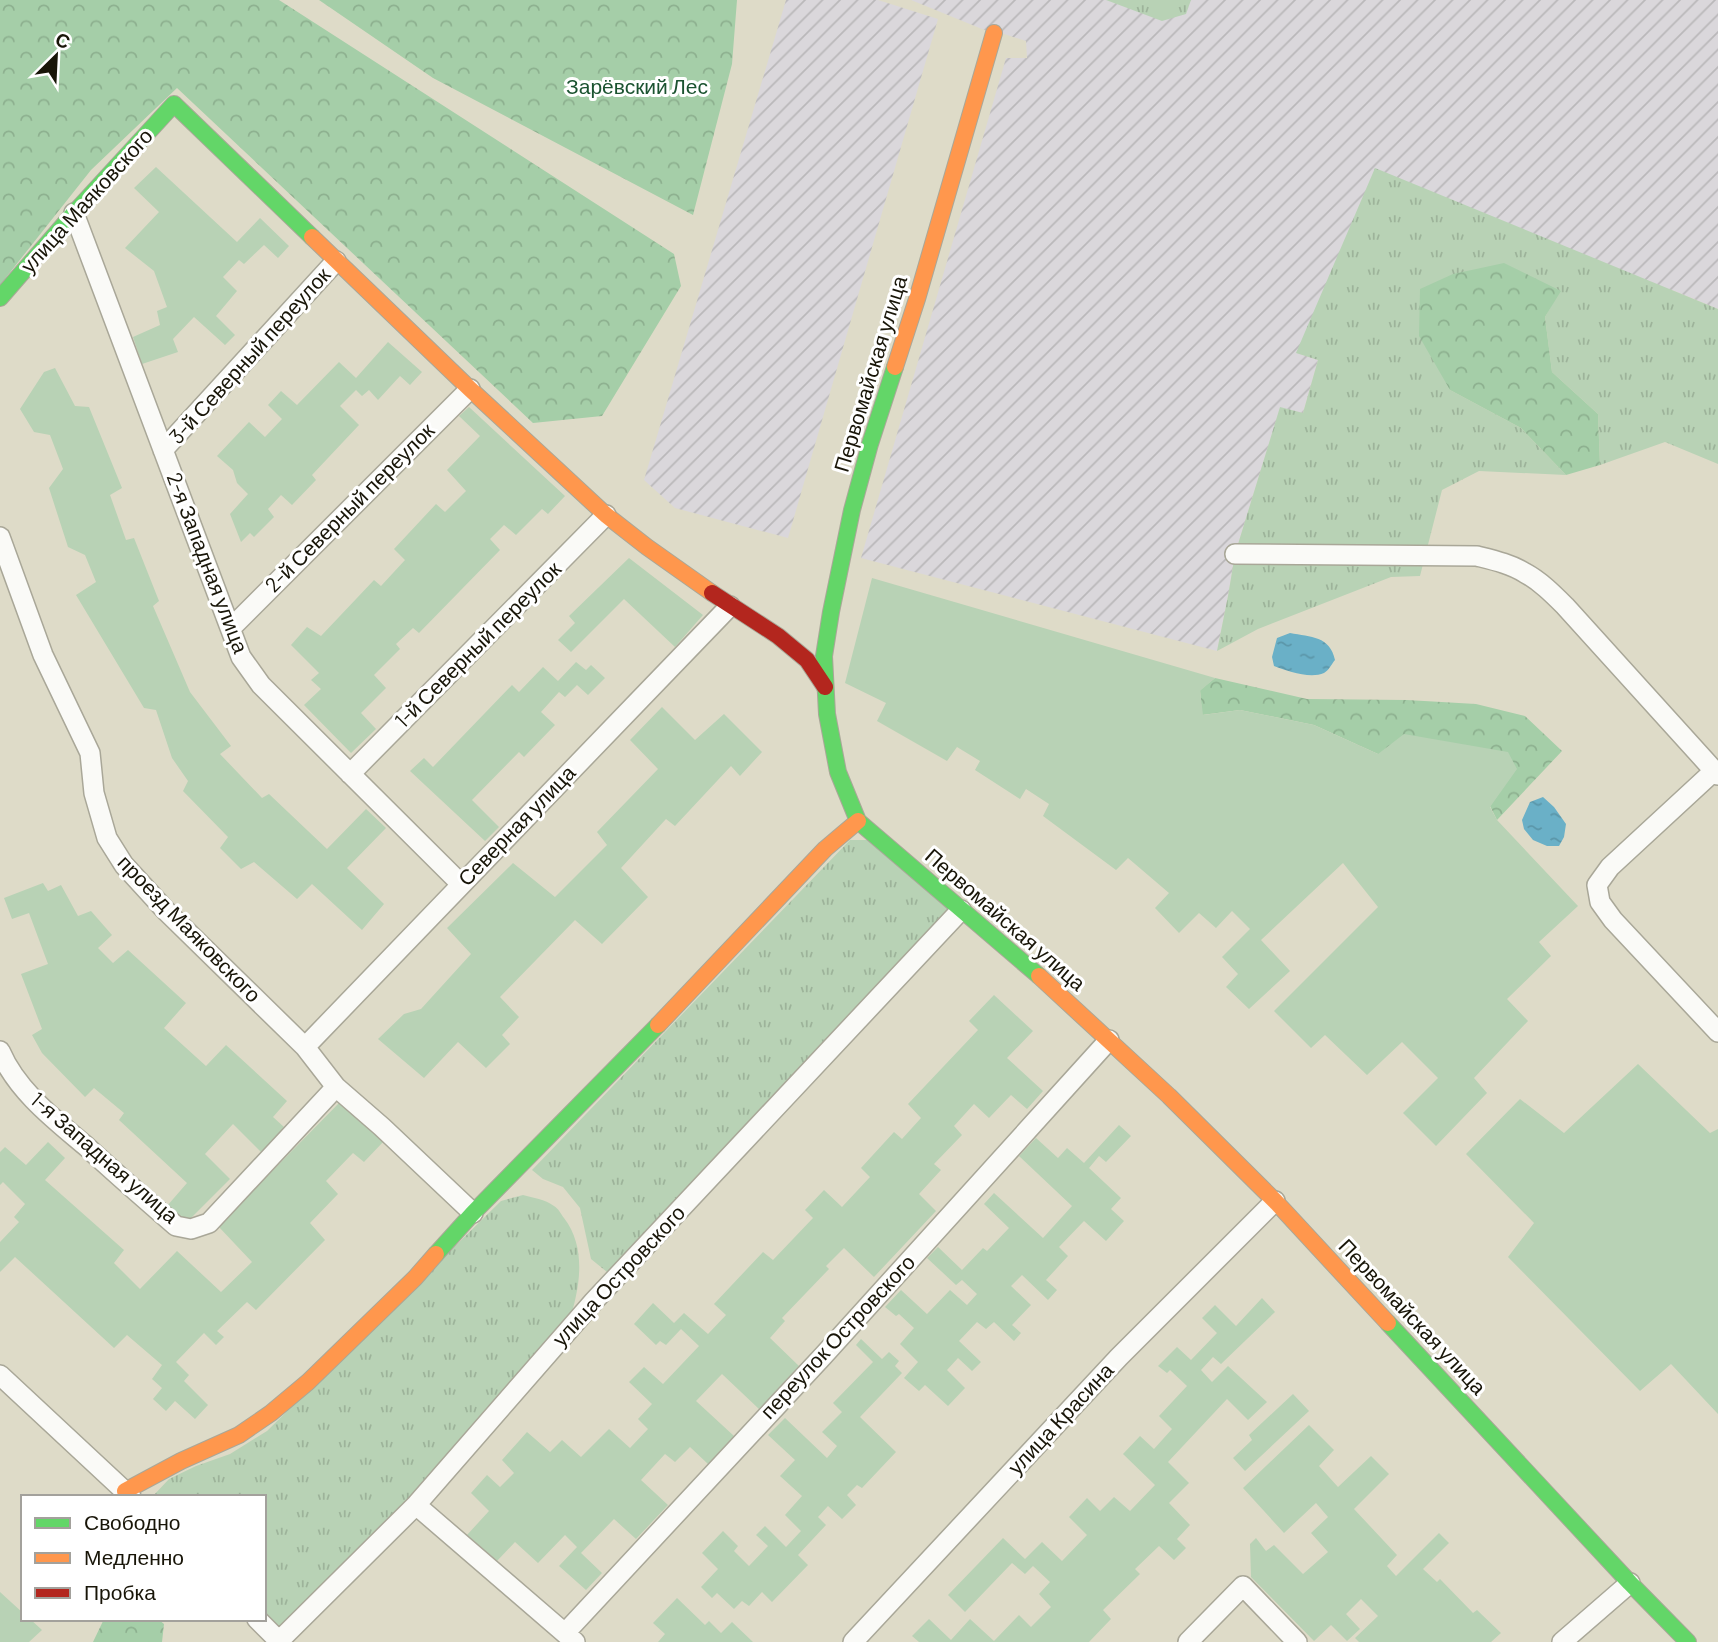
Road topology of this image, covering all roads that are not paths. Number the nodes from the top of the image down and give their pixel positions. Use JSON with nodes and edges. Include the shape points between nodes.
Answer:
{"nodes":[{"id":1,"x":993,"y":33,"type":"dead end"},
{"id":2,"x":74,"y":213,"type":"junction"},
{"id":3,"x":336,"y":261,"type":"junction"},
{"id":4,"x":0,"y":299,"type":"edge"},
{"id":5,"x":470,"y":389,"type":"junction"},
{"id":6,"x":163,"y":450,"type":"junction"},
{"id":7,"x":606,"y":515,"type":"junction"},
{"id":8,"x":0,"y":537,"type":"edge"},
{"id":9,"x":1235,"y":554,"type":"dead end"},
{"id":10,"x":730,"y":606,"type":"junction"},
{"id":11,"x":231,"y":628,"type":"junction"},
{"id":12,"x":825,"y":687,"type":"junction"},
{"id":13,"x":1716,"y":773,"type":"edge"},
{"id":14,"x":350,"y":774,"type":"junction"},
{"id":15,"x":859,"y":821,"type":"junction"},
{"id":16,"x":461,"y":884,"type":"junction"},
{"id":17,"x":961,"y":910,"type":"junction"},
{"id":18,"x":1718,"y":1032,"type":"edge"},
{"id":19,"x":1109,"y":1040,"type":"junction"},
{"id":20,"x":305,"y":1047,"type":"junction"},
{"id":21,"x":0,"y":1051,"type":"edge"},
{"id":22,"x":336,"y":1087,"type":"junction"},
{"id":23,"x":1275,"y":1201,"type":"junction"},
{"id":24,"x":473,"y":1213,"type":"junction"},
{"id":25,"x":0,"y":1375,"type":"edge"},
{"id":26,"x":128,"y":1494,"type":"edge"},
{"id":27,"x":416,"y":1505,"type":"junction"},
{"id":28,"x":1630,"y":1583,"type":"junction"},
{"id":29,"x":259,"y":1621,"type":"edge"},
{"id":30,"x":570,"y":1637,"type":"edge"},
{"id":31,"x":279,"y":1642,"type":"edge"},
{"id":32,"x":853,"y":1642,"type":"edge"},
{"id":33,"x":1188,"y":1642,"type":"edge"},
{"id":34,"x":1297,"y":1642,"type":"edge"},
{"id":35,"x":1562,"y":1642,"type":"edge"},
{"id":36,"x":1688,"y":1642,"type":"edge"}],
"edges":[{"from":1,"to":12,"type":"street","name":"Первомайская улица","via":[[852,510],[824,656]]},
{"from":2,"to":3,"type":"street","name":"улица Маяковского","via":[[174,104]]},
{"from":2,"to":4,"type":"street","name":"улица Маяковского"},
{"from":2,"to":6,"type":"street","name":"2-я Западная улица"},
{"from":3,"to":5,"type":"street"},
{"from":3,"to":6,"type":"street","name":"3-й Северный переулок"},
{"from":5,"to":7,"type":"street"},
{"from":5,"to":11,"type":"street","name":"2-й Северный переулок"},
{"from":6,"to":11,"type":"street","name":"2-я Западная улица"},
{"from":7,"to":10,"type":"street"},
{"from":7,"to":14,"type":"street","name":"1-й Северный переулок"},
{"from":8,"to":20,"type":"street","name":"проезд Маяковского","via":[[43,655],[90,753],[94,793],[107,838],[124,866],[167,912]]},
{"from":9,"to":13,"type":"street","via":[[1477,556],[1504,563],[1525,573],[1565,606]]},
{"from":10,"to":12,"type":"street","via":[[807,660]]},
{"from":10,"to":16,"type":"street","name":"Северная улица"},
{"from":11,"to":14,"type":"street","name":"2-я Западная улица","via":[[241,656],[261,685]]},
{"from":12,"to":15,"type":"street","name":"Первомайская улица","via":[[838,772]]},
{"from":13,"to":18,"type":"street","via":[[1610,867],[1597,885],[1600,902],[1613,920]]},
{"from":14,"to":16,"type":"street","name":"2-я Западная улица"},
{"from":15,"to":17,"type":"street","name":"Первомайская улица"},
{"from":15,"to":24,"type":"street","via":[[825,849]]},
{"from":16,"to":20,"type":"street","name":"Северная улица"},
{"from":17,"to":19,"type":"street","name":"Первомайская улица"},
{"from":17,"to":27,"type":"street","name":"улица Островского","via":[[593,1301]]},
{"from":19,"to":23,"type":"street","name":"Первомайская улица"},
{"from":19,"to":30,"type":"street","name":"переулок Островского"},
{"from":20,"to":22,"type":"street","name":"проезд Маяковского"},
{"from":21,"to":22,"type":"street","name":"1-я Западная улица","via":[[20,1084],[45,1111],[176,1226],[191,1229],[209,1223]]},
{"from":22,"to":24,"type":"street","name":"проезд Маяковского"},
{"from":23,"to":28,"type":"street","name":"Первомайская улица"},
{"from":23,"to":32,"type":"street","name":"улица Красина","via":[[1119,1357]]},
{"from":24,"to":26,"type":"street","via":[[396,1297],[271,1413]]},
{"from":25,"to":26,"type":"street"},
{"from":27,"to":30,"type":"street","name":"переулок Островского"},
{"from":27,"to":31,"type":"street","name":"улица Островского"},
{"from":28,"to":35,"type":"street"},
{"from":28,"to":36,"type":"street","name":"Первомайская улица"},
{"from":29,"to":31,"type":"street"},
{"from":33,"to":34,"type":"street","via":[[1243,1586]]}]}
